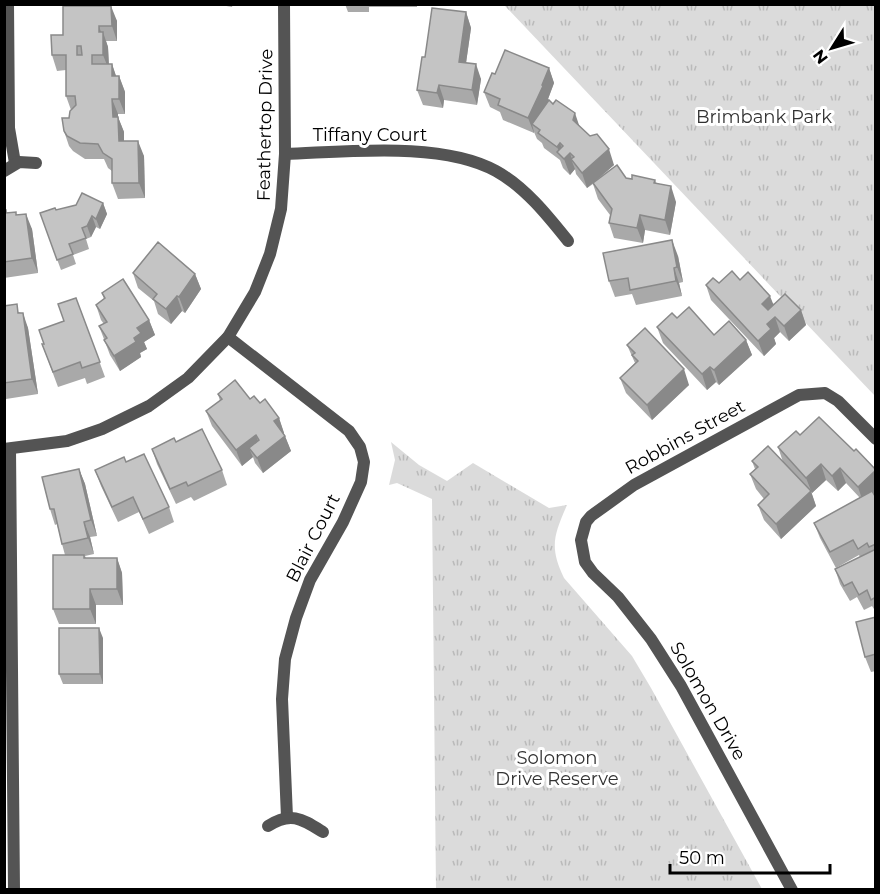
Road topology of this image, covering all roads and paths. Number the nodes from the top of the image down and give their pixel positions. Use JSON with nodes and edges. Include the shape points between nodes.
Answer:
{"nodes":[{"id":1,"x":8,"y":4,"type":"edge"},
{"id":2,"x":285,"y":4,"type":"edge"},
{"id":3,"x":285,"y":154,"type":"junction"},
{"id":4,"x":15,"y":163,"type":"junction"},
{"id":5,"x":36,"y":163,"type":"dead end"},
{"id":6,"x":4,"y":171,"type":"edge"},
{"id":7,"x":568,"y":241,"type":"dead end"},
{"id":8,"x":228,"y":337,"type":"junction"},
{"id":9,"x":876,"y":439,"type":"edge"},
{"id":10,"x":7,"y":449,"type":"edge"},
{"id":11,"x":581,"y":540,"type":"joint"},
{"id":12,"x":287,"y":817,"type":"junction"},
{"id":13,"x":268,"y":826,"type":"dead end"},
{"id":14,"x":322,"y":832,"type":"dead end"},
{"id":15,"x":14,"y":890,"type":"edge"},
{"id":16,"x":792,"y":890,"type":"edge"}],
"edges":[{"from":1,"to":4,"type":"street","via":[[9,128]]},
{"from":2,"to":3,"type":"street","name":"Feathertop Drive"},
{"from":3,"to":7,"type":"street","name":"Tiffany Court","via":[[420,151],[461,158],[496,171],[527,194]]},
{"from":3,"to":8,"type":"street","name":"Feathertop Drive","via":[[281,209],[270,254],[255,292]]},
{"from":4,"to":5,"type":"street"},
{"from":4,"to":6,"type":"street"},
{"from":8,"to":10,"type":"street","name":"Feathertop Drive","via":[[188,378],[149,406],[67,441]]},
{"from":8,"to":12,"type":"street","name":"Blair Court","via":[[349,431],[364,462],[361,482],[348,512],[310,580],[285,659],[282,699]]},
{"from":9,"to":11,"type":"street","name":"Robbins Street","via":[[825,393],[799,395],[634,485],[591,516]]},
{"from":10,"to":15,"type":"street"},
{"from":11,"to":16,"type":"street","name":"Solomon Drive","via":[[585,562],[651,639],[681,686]]},
{"from":12,"to":13,"type":"street"},
{"from":12,"to":14,"type":"street","via":[[300,819]]}]}
